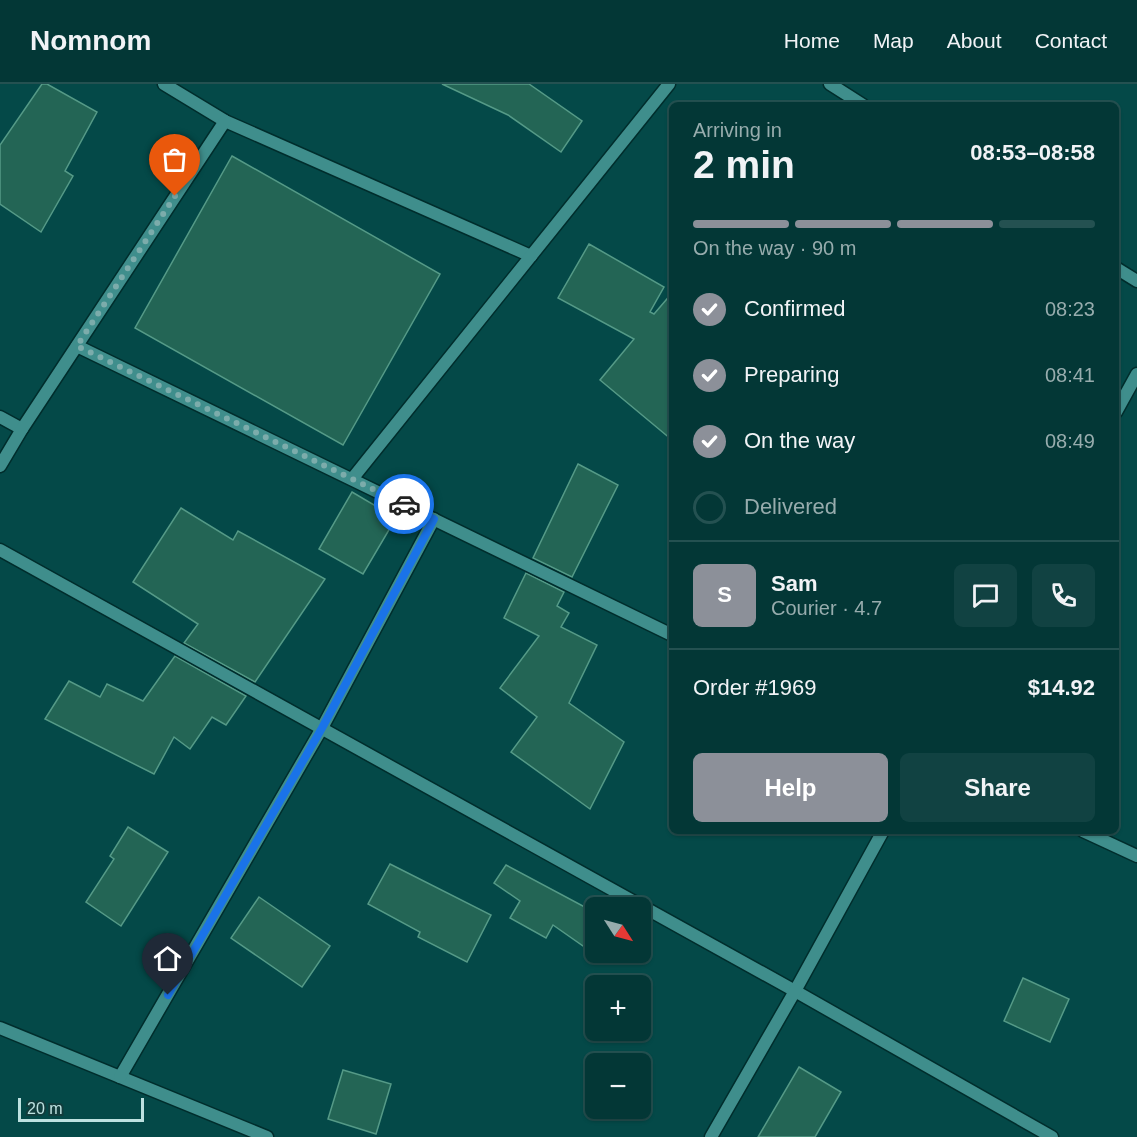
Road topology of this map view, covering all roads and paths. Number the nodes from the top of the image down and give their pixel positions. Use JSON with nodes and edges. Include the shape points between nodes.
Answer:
{"nodes":[{"id":1,"x":164,"y":84,"type":"edge"},
{"id":2,"x":669,"y":84,"type":"edge"},
{"id":3,"x":830,"y":84,"type":"edge"},
{"id":4,"x":857,"y":102,"type":"edge"},
{"id":5,"x":225,"y":121,"type":"junction"},
{"id":6,"x":531,"y":256,"type":"junction"},
{"id":7,"x":1119,"y":270,"type":"edge"},
{"id":8,"x":1137,"y":281,"type":"edge"},
{"id":9,"x":77,"y":346,"type":"junction"},
{"id":10,"x":1137,"y":374,"type":"edge"},
{"id":11,"x":1119,"y":407,"type":"edge"},
{"id":12,"x":0,"y":417,"type":"edge"},
{"id":13,"x":22,"y":429,"type":"junction"},
{"id":14,"x":0,"y":466,"type":"edge"},
{"id":15,"x":352,"y":479,"type":"junction"},
{"id":16,"x":434,"y":519,"type":"junction"},
{"id":17,"x":0,"y":550,"type":"edge"},
{"id":18,"x":669,"y":633,"type":"edge"},
{"id":19,"x":322,"y":728,"type":"junction"},
{"id":20,"x":881,"y":834,"type":"edge"},
{"id":21,"x":1089,"y":834,"type":"edge"},
{"id":22,"x":1137,"y":856,"type":"edge"},
{"id":23,"x":795,"y":991,"type":"junction"},
{"id":24,"x":0,"y":1028,"type":"edge"},
{"id":25,"x":120,"y":1077,"type":"junction"},
{"id":26,"x":267,"y":1137,"type":"edge"},
{"id":27,"x":711,"y":1137,"type":"edge"},
{"id":28,"x":1052,"y":1137,"type":"edge"}],
"edges":[{"from":1,"to":5,"type":"street"},
{"from":2,"to":6,"type":"street"},
{"from":3,"to":4,"type":"street"},
{"from":5,"to":6,"type":"street"},
{"from":5,"to":9,"type":"street"},
{"from":6,"to":15,"type":"street"},
{"from":7,"to":8,"type":"street"},
{"from":9,"to":13,"type":"street"},
{"from":9,"to":15,"type":"street"},
{"from":10,"to":11,"type":"street"},
{"from":12,"to":13,"type":"street"},
{"from":13,"to":14,"type":"street"},
{"from":15,"to":16,"type":"street"},
{"from":16,"to":18,"type":"street"},
{"from":16,"to":19,"type":"street"},
{"from":17,"to":19,"type":"street"},
{"from":19,"to":23,"type":"street"},
{"from":19,"to":25,"type":"street"},
{"from":20,"to":23,"type":"street"},
{"from":21,"to":22,"type":"street"},
{"from":23,"to":27,"type":"street"},
{"from":23,"to":28,"type":"street"},
{"from":24,"to":25,"type":"street"},
{"from":25,"to":26,"type":"street"}]}
